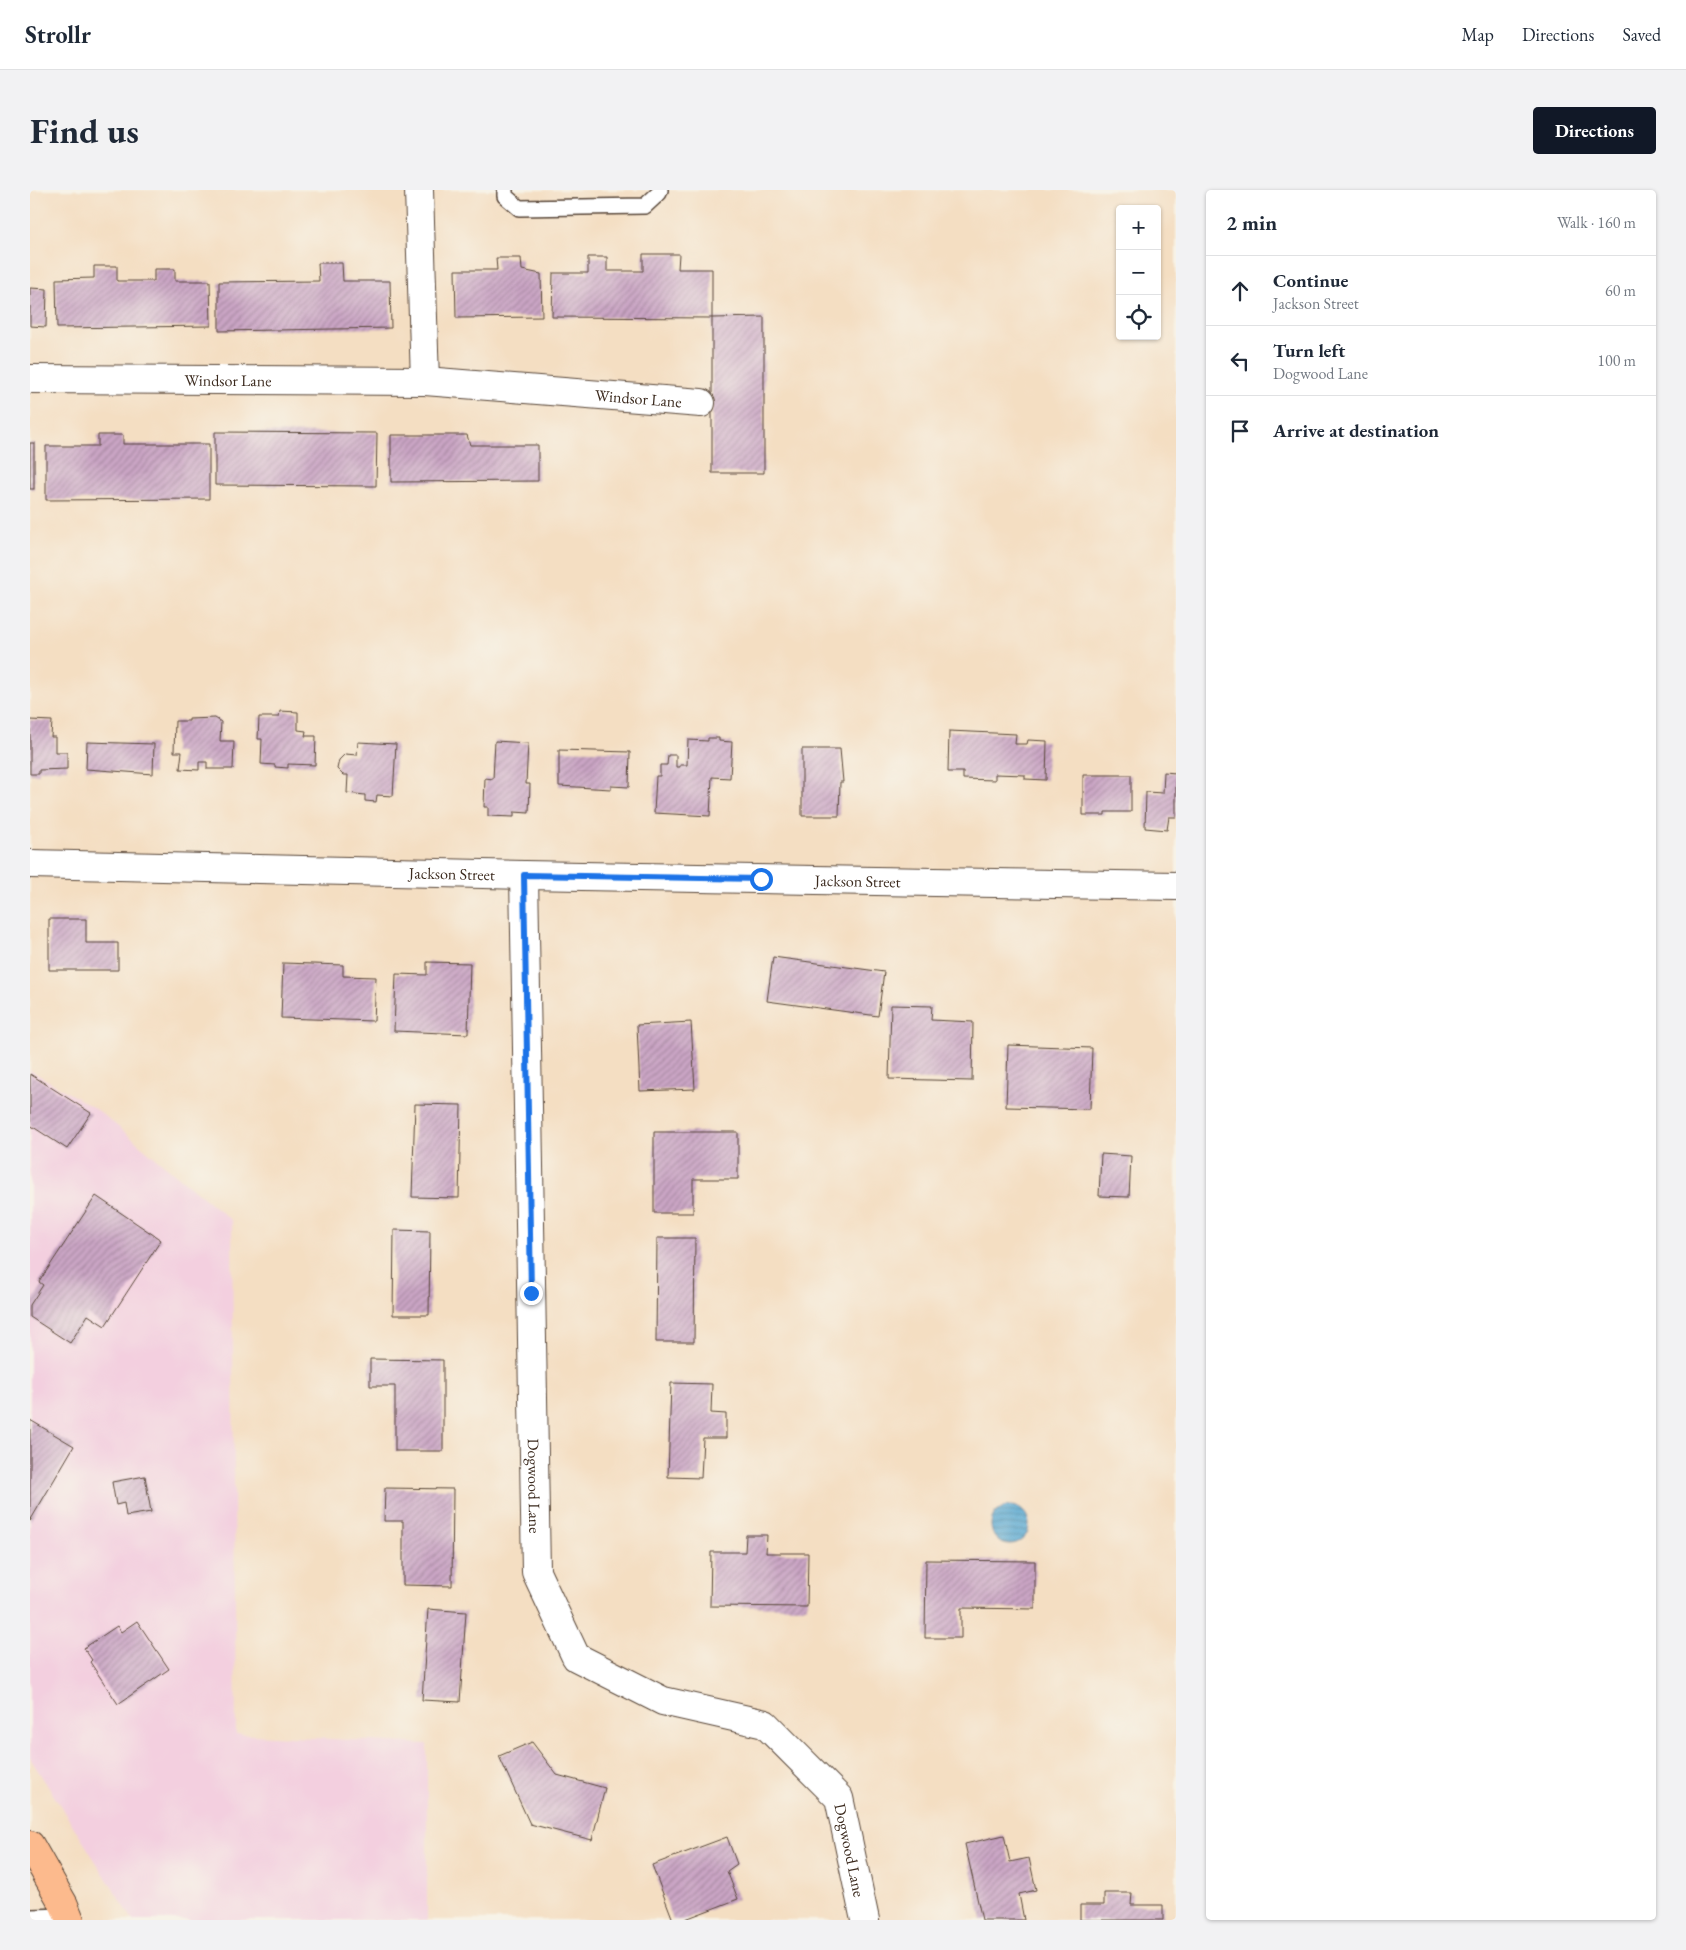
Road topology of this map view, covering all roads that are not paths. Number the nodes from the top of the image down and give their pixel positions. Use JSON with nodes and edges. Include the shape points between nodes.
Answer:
{"nodes":[{"id":1,"x":418,"y":190,"type":"edge"},
{"id":2,"x":504,"y":190,"type":"edge"},
{"id":3,"x":660,"y":190,"type":"edge"},
{"id":4,"x":30,"y":379,"type":"edge"},
{"id":5,"x":425,"y":381,"type":"junction"},
{"id":6,"x":701,"y":403,"type":"dead end"},
{"id":7,"x":30,"y":864,"type":"edge"},
{"id":8,"x":524,"y":875,"type":"junction"},
{"id":9,"x":1176,"y":886,"type":"edge"},
{"id":10,"x":30,"y":1845,"type":"edge"},
{"id":11,"x":30,"y":1917,"type":"edge"},
{"id":12,"x":69,"y":1918,"type":"edge"},
{"id":13,"x":865,"y":1920,"type":"edge"}],
"edges":[{"from":1,"to":5,"type":"street"},
{"from":2,"to":3,"type":"lane","via":[[504,196],[519,208],[644,206]]},
{"from":4,"to":5,"type":"street","name":"Windsor Lane"},
{"from":5,"to":6,"type":"street","name":"Windsor Lane"},
{"from":7,"to":8,"type":"street","name":"Jackson Street"},
{"from":8,"to":9,"type":"street","name":"Jackson Street"},
{"from":8,"to":13,"type":"street","name":"Dogwood Lane","via":[[536,1572],[576,1657],[663,1701],[765,1724],[839,1798]]},
{"from":10,"to":12,"type":"main road"},
{"from":11,"to":12,"type":"lane"}]}
